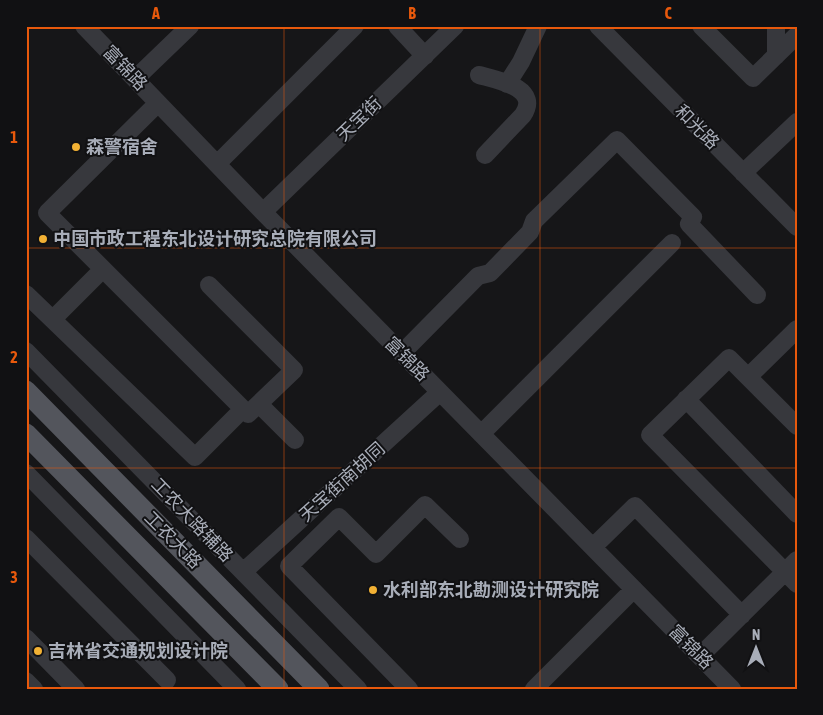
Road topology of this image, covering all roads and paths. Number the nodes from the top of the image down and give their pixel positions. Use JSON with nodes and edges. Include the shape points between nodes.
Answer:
{"nodes":[{"id":1,"x":84,"y":26,"type":"edge"},
{"id":2,"x":190,"y":26,"type":"edge"},
{"id":3,"x":355,"y":26,"type":"edge"},
{"id":4,"x":397,"y":26,"type":"edge"},
{"id":5,"x":455,"y":26,"type":"edge"},
{"id":6,"x":538,"y":26,"type":"edge"},
{"id":7,"x":598,"y":26,"type":"edge"},
{"id":8,"x":701,"y":26,"type":"edge"},
{"id":9,"x":776,"y":26,"type":"edge"},
{"id":10,"x":797,"y":35,"type":"edge"},
{"id":11,"x":425,"y":56,"type":"junction"},
{"id":12,"x":776,"y":56,"type":"junction"},
{"id":13,"x":479,"y":75,"type":"dead end"},
{"id":14,"x":135,"y":79,"type":"junction"},
{"id":15,"x":507,"y":84,"type":"junction"},
{"id":16,"x":158,"y":103,"type":"junction"},
{"id":17,"x":797,"y":122,"type":"edge"},
{"id":18,"x":485,"y":155,"type":"dead end"},
{"id":19,"x":217,"y":164,"type":"junction"},
{"id":20,"x":743,"y":173,"type":"junction"},
{"id":21,"x":263,"y":212,"type":"junction"},
{"id":22,"x":797,"y":227,"type":"edge"},
{"id":23,"x":672,"y":243,"type":"dead end"},
{"id":24,"x":103,"y":269,"type":"junction"},
{"id":25,"x":209,"y":285,"type":"dead end"},
{"id":26,"x":757,"y":295,"type":"dead end"},
{"id":27,"x":27,"y":296,"type":"edge"},
{"id":28,"x":52,"y":319,"type":"junction"},
{"id":29,"x":796,"y":331,"type":"edge"},
{"id":30,"x":26,"y":351,"type":"edge"},
{"id":31,"x":402,"y":353,"type":"junction"},
{"id":32,"x":748,"y":377,"type":"junction"},
{"id":33,"x":26,"y":391,"type":"edge"},
{"id":34,"x":440,"y":392,"type":"junction"},
{"id":35,"x":686,"y":399,"type":"junction"},
{"id":36,"x":251,"y":406,"type":"junction"},
{"id":37,"x":797,"y":426,"type":"edge"},
{"id":38,"x":26,"y":434,"type":"edge"},
{"id":39,"x":482,"y":434,"type":"junction"},
{"id":40,"x":295,"y":440,"type":"dead end"},
{"id":41,"x":26,"y":473,"type":"edge"},
{"id":42,"x":797,"y":514,"type":"edge"},
{"id":43,"x":26,"y":538,"type":"edge"},
{"id":44,"x":460,"y":539,"type":"dead end"},
{"id":45,"x":593,"y":547,"type":"junction"},
{"id":46,"x":243,"y":572,"type":"junction"},
{"id":47,"x":793,"y":572,"type":"edge"},
{"id":48,"x":634,"y":589,"type":"junction"},
{"id":49,"x":742,"y":614,"type":"junction"},
{"id":50,"x":26,"y":638,"type":"edge"},
{"id":51,"x":700,"y":656,"type":"junction"},
{"id":52,"x":167,"y":680,"type":"dead end"},
{"id":53,"x":26,"y":681,"type":"edge"},
{"id":54,"x":227,"y":685,"type":"edge"},
{"id":55,"x":405,"y":688,"type":"edge"},
{"id":56,"x":34,"y":689,"type":"edge"},
{"id":57,"x":76,"y":689,"type":"edge"},
{"id":58,"x":278,"y":689,"type":"edge"},
{"id":59,"x":319,"y":689,"type":"edge"},
{"id":60,"x":358,"y":689,"type":"edge"},
{"id":61,"x":534,"y":689,"type":"edge"},
{"id":62,"x":732,"y":689,"type":"edge"}],
"edges":[{"from":1,"to":14,"type":"street","name":"富锦路"},
{"from":2,"to":14,"type":"street"},
{"from":3,"to":19,"type":"street"},
{"from":4,"to":11,"type":"street"},
{"from":5,"to":11,"type":"street","name":"天宝街"},
{"from":6,"to":15,"type":"street"},
{"from":7,"to":20,"type":"street","name":"和光路"},
{"from":8,"to":12,"type":"street","via":[[753,78]]},
{"from":9,"to":12,"type":"street"},
{"from":10,"to":12,"type":"street"},
{"from":11,"to":21,"type":"street","name":"天宝街"},
{"from":13,"to":15,"type":"street"},
{"from":14,"to":16,"type":"street","name":"富锦路"},
{"from":15,"to":18,"type":"street","via":[[522,90],[527,109]]},
{"from":16,"to":19,"type":"street","name":"富锦路"},
{"from":16,"to":24,"type":"street","via":[[47,213]]},
{"from":17,"to":20,"type":"street"},
{"from":19,"to":21,"type":"street","name":"富锦路"},
{"from":20,"to":22,"type":"street","name":"和光路"},
{"from":21,"to":31,"type":"street","name":"富锦路"},
{"from":23,"to":39,"type":"street"},
{"from":24,"to":28,"type":"street"},
{"from":24,"to":36,"type":"street"},
{"from":25,"to":36,"type":"street","via":[[294,370]]},
{"from":26,"to":31,"type":"street","via":[[689,224],[693,217],[617,140],[534,221],[530,232],[490,273],[478,276]]},
{"from":27,"to":28,"type":"street"},
{"from":28,"to":36,"type":"street","via":[[195,457]]},
{"from":29,"to":32,"type":"street"},
{"from":30,"to":46,"type":"street","name":"工农大路辅路"},
{"from":31,"to":34,"type":"street","name":"富锦路"},
{"from":32,"to":35,"type":"street","via":[[729,358]]},
{"from":32,"to":37,"type":"street"},
{"from":33,"to":59,"type":"main road","name":"工农大路"},
{"from":34,"to":39,"type":"street","name":"富锦路"},
{"from":34,"to":46,"type":"street","name":"天宝街南胡同"},
{"from":35,"to":42,"type":"street"},
{"from":35,"to":47,"type":"street","via":[[650,435]]},
{"from":36,"to":40,"type":"street"},
{"from":38,"to":58,"type":"main road","name":"工农大路"},
{"from":39,"to":45,"type":"street","name":"富锦路"},
{"from":41,"to":54,"type":"street"},
{"from":43,"to":52,"type":"street"},
{"from":44,"to":55,"type":"street","via":[[425,505],[376,554],[339,517],[289,566]]},
{"from":45,"to":48,"type":"street","name":"富锦路"},
{"from":45,"to":49,"type":"street","via":[[635,506]]},
{"from":46,"to":60,"type":"street","name":"工农大路辅路"},
{"from":47,"to":49,"type":"street"},
{"from":48,"to":51,"type":"street","name":"富锦路"},
{"from":48,"to":61,"type":"street"},
{"from":49,"to":51,"type":"street"},
{"from":50,"to":57,"type":"street"},
{"from":51,"to":62,"type":"street","name":"富锦路"},
{"from":53,"to":56,"type":"street"}]}
